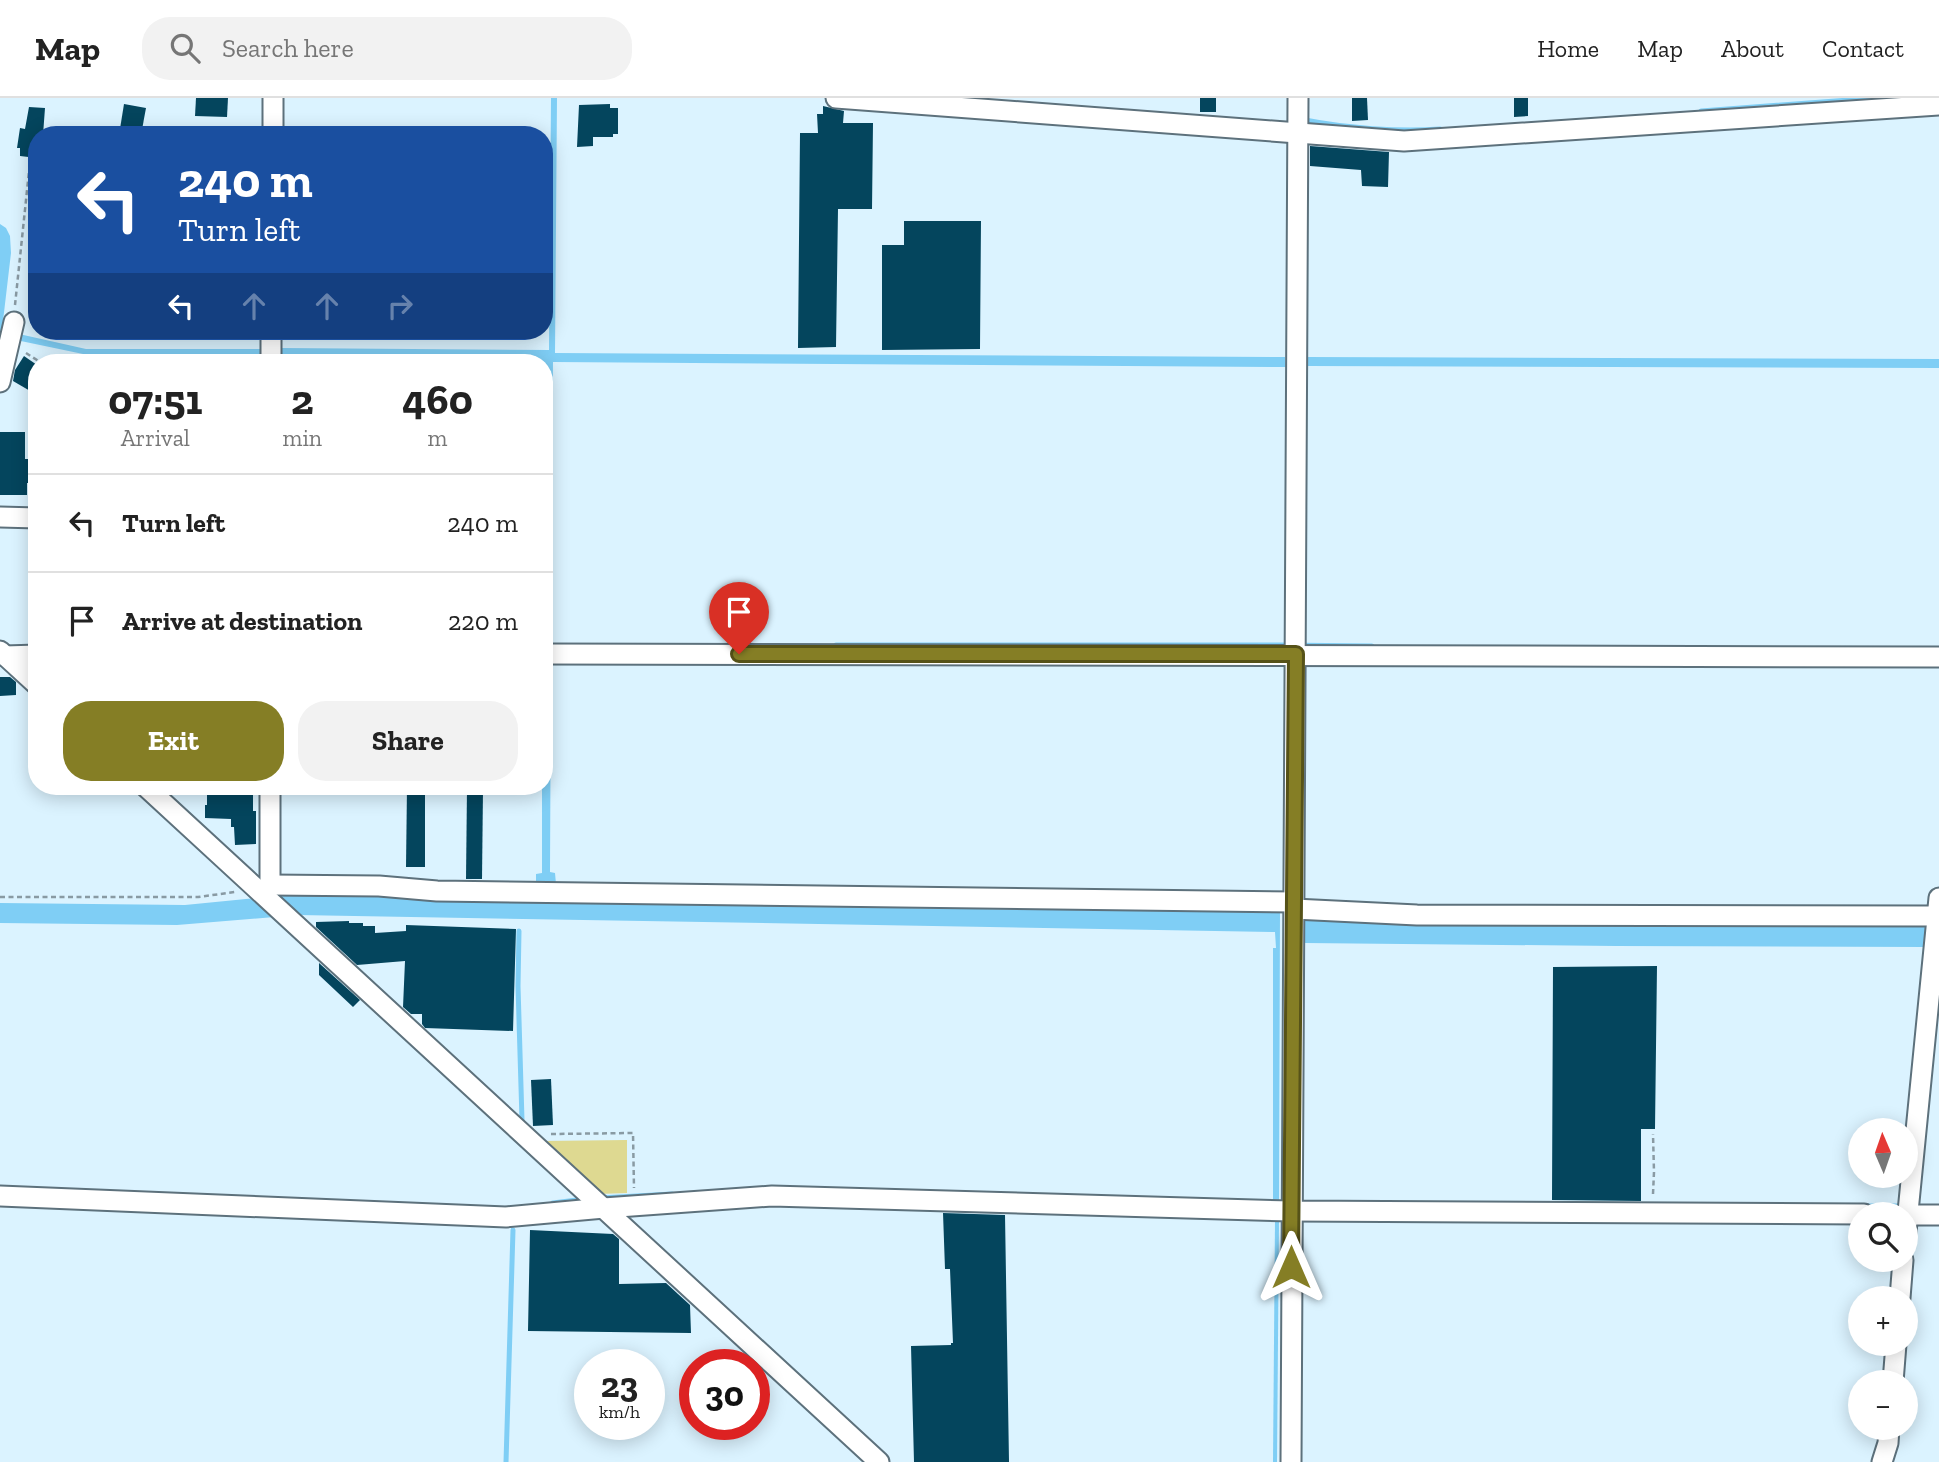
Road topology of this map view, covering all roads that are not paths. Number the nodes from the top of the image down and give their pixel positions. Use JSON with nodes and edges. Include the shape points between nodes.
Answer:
{"nodes":[{"id":1,"x":273,"y":98,"type":"edge"},
{"id":2,"x":836,"y":98,"type":"edge"},
{"id":3,"x":1298,"y":98,"type":"edge"},
{"id":4,"x":1939,"y":105,"type":"edge"},
{"id":5,"x":273,"y":126,"type":"edge"},
{"id":6,"x":1298,"y":133,"type":"junction"},
{"id":7,"x":13,"y":322,"type":"road end"},
{"id":8,"x":0,"y":382,"type":"edge"},
{"id":9,"x":0,"y":517,"type":"edge"},
{"id":10,"x":28,"y":518,"type":"edge"},
{"id":11,"x":3,"y":653,"type":"edge"},
{"id":12,"x":28,"y":654,"type":"edge"},
{"id":13,"x":553,"y":654,"type":"edge"},
{"id":14,"x":1296,"y":654,"type":"junction"},
{"id":15,"x":1939,"y":657,"type":"edge"},
{"id":16,"x":28,"y":677,"type":"edge"},
{"id":17,"x":155,"y":795,"type":"edge"},
{"id":18,"x":269,"y":795,"type":"edge"},
{"id":19,"x":262,"y":891,"type":"junction"},
{"id":20,"x":1938,"y":907,"type":"edge"},
{"id":21,"x":1294,"y":908,"type":"junction"},
{"id":22,"x":0,"y":1196,"type":"edge"},
{"id":23,"x":1908,"y":1202,"type":"edge"},
{"id":24,"x":604,"y":1208,"type":"junction"},
{"id":25,"x":1291,"y":1211,"type":"junction"},
{"id":26,"x":1848,"y":1214,"type":"edge"},
{"id":27,"x":1939,"y":1215,"type":"edge"},
{"id":28,"x":1918,"y":1219,"type":"edge"},
{"id":29,"x":1888,"y":1440,"type":"edge"},
{"id":30,"x":879,"y":1462,"type":"edge"},
{"id":31,"x":1291,"y":1462,"type":"edge"},
{"id":32,"x":1882,"y":1462,"type":"edge"}],
"edges":[{"from":1,"to":5,"type":"street"},
{"from":2,"to":6,"type":"street"},
{"from":3,"to":6,"type":"street"},
{"from":4,"to":6,"type":"street","via":[[1404,141]]},
{"from":6,"to":14,"type":"street"},
{"from":7,"to":8,"type":"street"},
{"from":9,"to":10,"type":"street"},
{"from":11,"to":12,"type":"street"},
{"from":11,"to":16,"type":"street"},
{"from":13,"to":14,"type":"street"},
{"from":14,"to":15,"type":"street"},
{"from":14,"to":21,"type":"street"},
{"from":17,"to":19,"type":"street"},
{"from":18,"to":19,"type":"street"},
{"from":19,"to":21,"type":"street","via":[[379,886],[437,891]]},
{"from":19,"to":24,"type":"street"},
{"from":20,"to":21,"type":"street","via":[[1417,915]]},
{"from":20,"to":23,"type":"street"},
{"from":21,"to":25,"type":"street"},
{"from":22,"to":24,"type":"street","via":[[506,1217]]},
{"from":24,"to":25,"type":"street","via":[[772,1196]]},
{"from":24,"to":30,"type":"street"},
{"from":25,"to":26,"type":"street"},
{"from":25,"to":31,"type":"street"},
{"from":27,"to":28,"type":"street"},
{"from":29,"to":32,"type":"street"}]}
